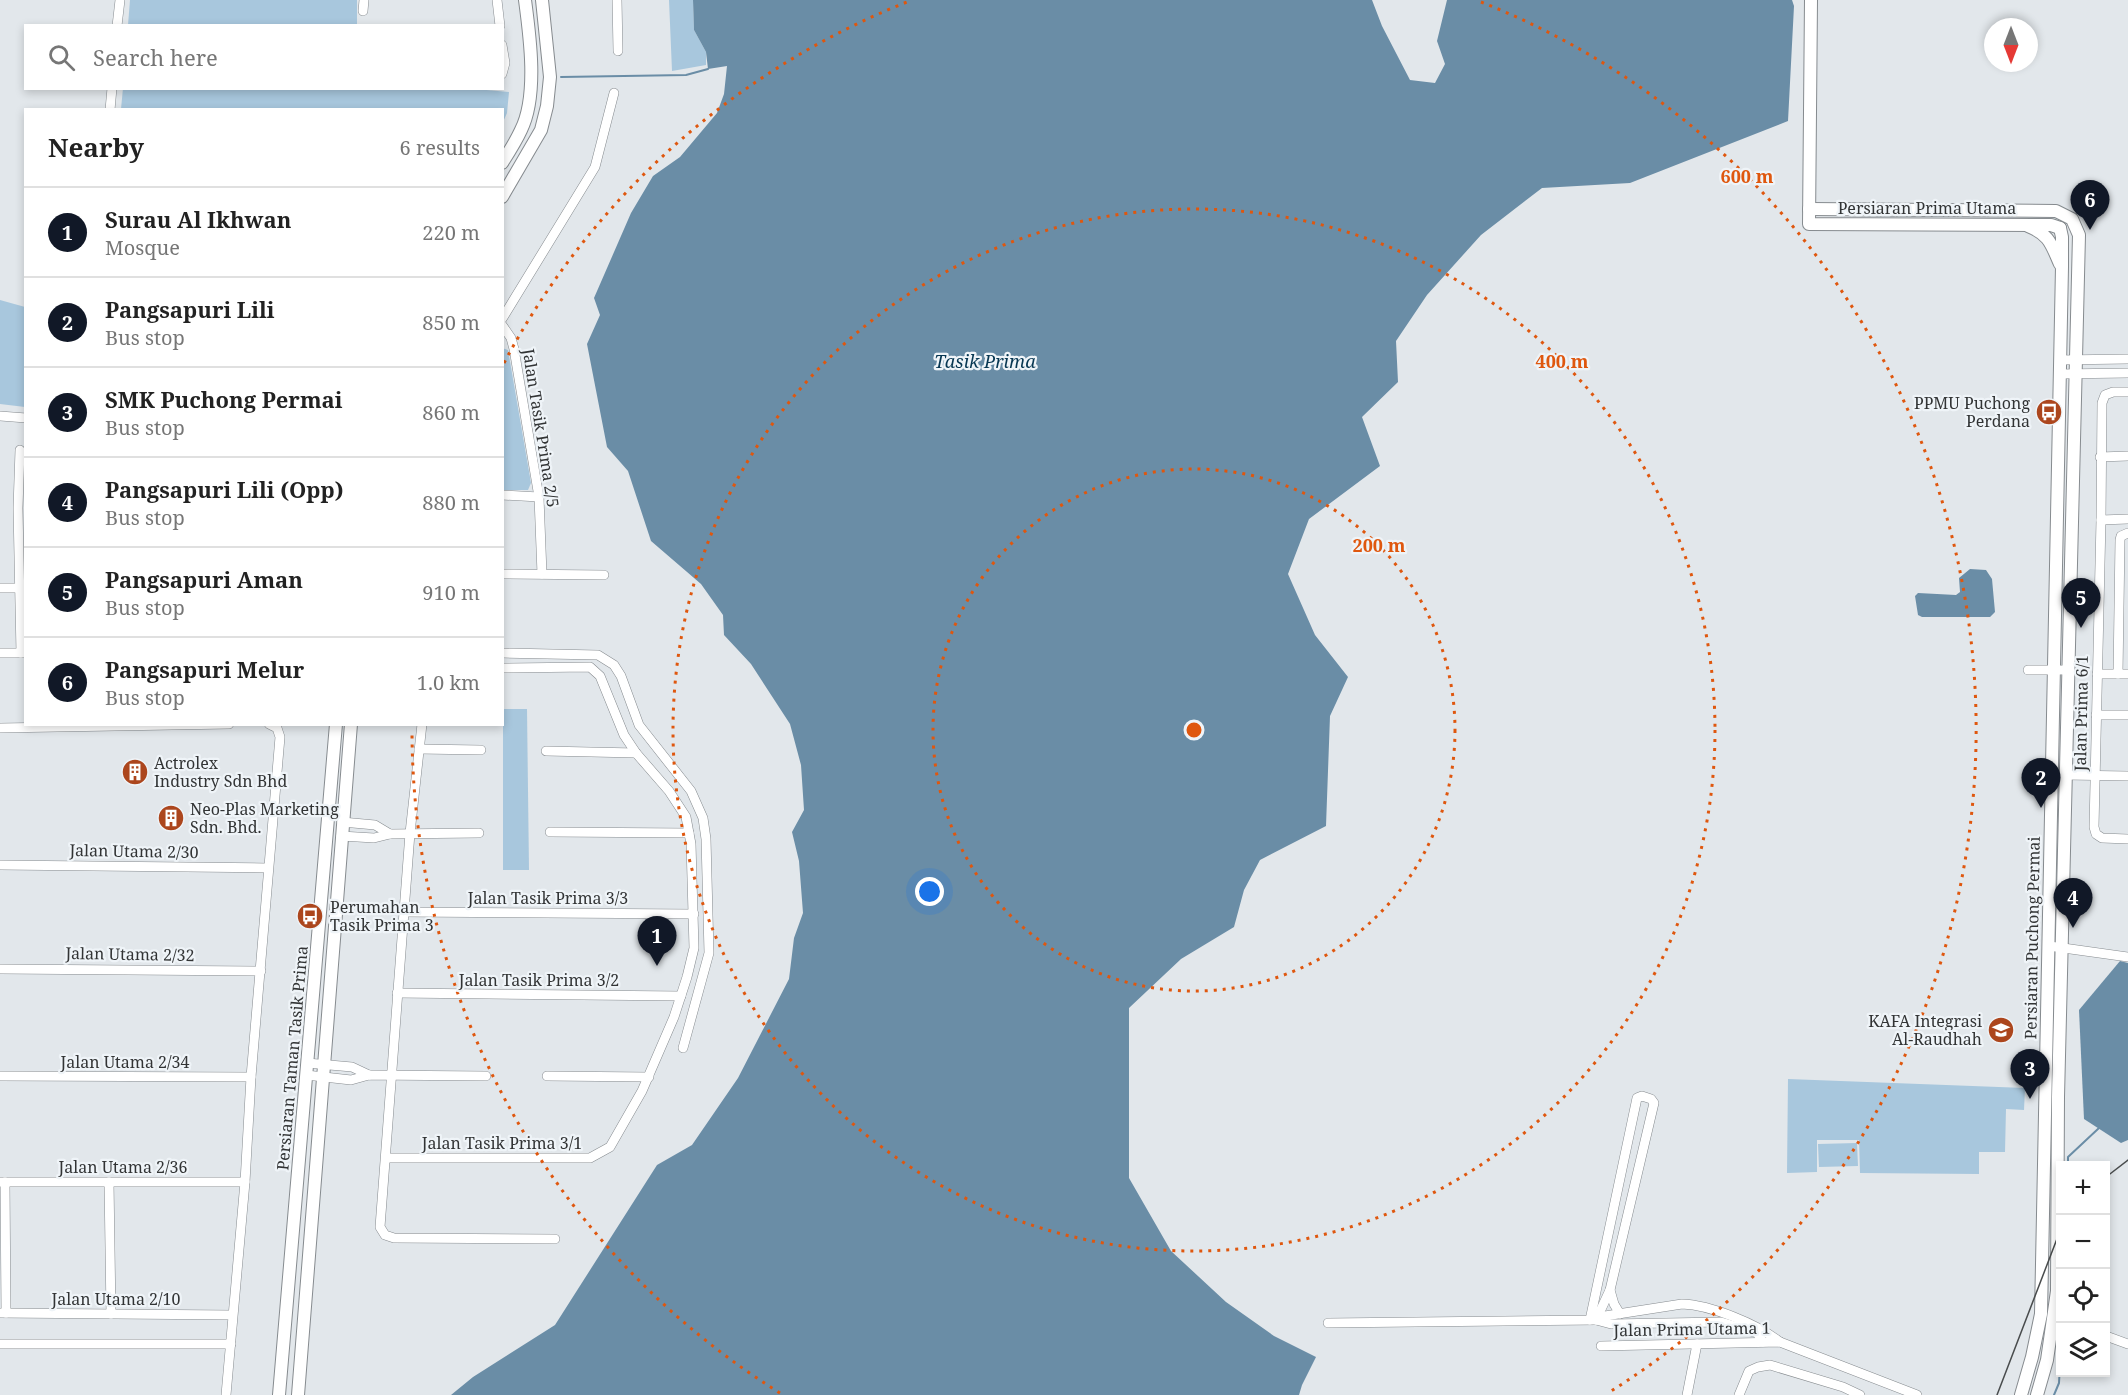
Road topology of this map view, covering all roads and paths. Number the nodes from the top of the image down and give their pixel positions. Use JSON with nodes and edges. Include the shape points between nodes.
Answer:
{"nodes":[{"id":1,"x":120,"y":0,"type":"edge"},
{"id":2,"x":364,"y":0,"type":"edge"},
{"id":3,"x":497,"y":0,"type":"edge"},
{"id":4,"x":525,"y":0,"type":"edge"},
{"id":5,"x":542,"y":0,"type":"edge"},
{"id":6,"x":617,"y":0,"type":"edge"},
{"id":7,"x":1811,"y":0,"type":"edge"},
{"id":8,"x":363,"y":10,"type":"dead end"},
{"id":9,"x":117,"y":24,"type":"edge"},
{"id":10,"x":500,"y":24,"type":"edge"},
{"id":11,"x":618,"y":51,"type":"dead end"},
{"id":12,"x":112,"y":90,"type":"edge"},
{"id":13,"x":614,"y":93,"type":"dead end"},
{"id":14,"x":110,"y":108,"type":"edge"},
{"id":15,"x":504,"y":160,"type":"edge"},
{"id":16,"x":504,"y":194,"type":"edge"},
{"id":17,"x":1809,"y":209,"type":"junction"},
{"id":18,"x":1999,"y":211,"type":"junction"},
{"id":19,"x":2072,"y":219,"type":"junction"},
{"id":20,"x":2026,"y":225,"type":"junction"},
{"id":21,"x":1999,"y":226,"type":"junction"},
{"id":22,"x":2060,"y":228,"type":"junction"},
{"id":23,"x":2062,"y":267,"type":"junction"},
{"id":24,"x":504,"y":316,"type":"edge"},
{"id":25,"x":504,"y":328,"type":"edge"},
{"id":26,"x":2128,"y":359,"type":"edge"},
{"id":27,"x":2060,"y":360,"type":"junction"},
{"id":28,"x":2075,"y":360,"type":"junction"},
{"id":29,"x":2128,"y":373,"type":"edge"},
{"id":30,"x":2060,"y":374,"type":"junction"},
{"id":31,"x":2075,"y":374,"type":"junction"},
{"id":32,"x":2128,"y":392,"type":"edge"},
{"id":33,"x":0,"y":416,"type":"edge"},
{"id":34,"x":24,"y":418,"type":"edge"},
{"id":35,"x":20,"y":450,"type":"dead end"},
{"id":36,"x":2128,"y":456,"type":"edge"},
{"id":37,"x":2100,"y":457,"type":"junction"},
{"id":38,"x":504,"y":495,"type":"edge"},
{"id":39,"x":539,"y":497,"type":"junction"},
{"id":40,"x":2128,"y":519,"type":"edge"},
{"id":41,"x":2101,"y":520,"type":"junction"},
{"id":42,"x":2128,"y":533,"type":"edge"},
{"id":43,"x":504,"y":574,"type":"edge"},
{"id":44,"x":542,"y":574,"type":"junction"},
{"id":45,"x":604,"y":576,"type":"dead end"},
{"id":46,"x":0,"y":588,"type":"edge"},
{"id":47,"x":20,"y":588,"type":"junction"},
{"id":48,"x":0,"y":653,"type":"edge"},
{"id":49,"x":23,"y":653,"type":"edge"},
{"id":50,"x":504,"y":653,"type":"edge"},
{"id":51,"x":504,"y":668,"type":"edge"},
{"id":52,"x":2028,"y":670,"type":"dead end"},
{"id":53,"x":2054,"y":670,"type":"junction"},
{"id":54,"x":2068,"y":670,"type":"junction"},
{"id":55,"x":2097,"y":674,"type":"junction"},
{"id":56,"x":2118,"y":674,"type":"junction"},
{"id":57,"x":2128,"y":674,"type":"edge"},
{"id":58,"x":2096,"y":715,"type":"junction"},
{"id":59,"x":2128,"y":715,"type":"edge"},
{"id":60,"x":114,"y":726,"type":"edge"},
{"id":61,"x":273,"y":726,"type":"edge"},
{"id":62,"x":336,"y":726,"type":"edge"},
{"id":63,"x":351,"y":726,"type":"edge"},
{"id":64,"x":422,"y":726,"type":"edge"},
{"id":65,"x":0,"y":728,"type":"edge"},
{"id":66,"x":419,"y":750,"type":"junction"},
{"id":67,"x":481,"y":750,"type":"dead end"},
{"id":68,"x":546,"y":751,"type":"dead end"},
{"id":69,"x":636,"y":753,"type":"junction"},
{"id":70,"x":2066,"y":775,"type":"junction"},
{"id":71,"x":2095,"y":776,"type":"junction"},
{"id":72,"x":2128,"y":776,"type":"edge"},
{"id":73,"x":342,"y":822,"type":"junction"},
{"id":74,"x":550,"y":832,"type":"dead end"},
{"id":75,"x":410,"y":833,"type":"junction"},
{"id":76,"x":479,"y":833,"type":"dead end"},
{"id":77,"x":689,"y":833,"type":"junction"},
{"id":78,"x":390,"y":834,"type":"junction"},
{"id":79,"x":341,"y":836,"type":"junction"},
{"id":80,"x":2128,"y":839,"type":"edge"},
{"id":81,"x":0,"y":865,"type":"edge"},
{"id":82,"x":268,"y":868,"type":"junction"},
{"id":83,"x":403,"y":912,"type":"junction"},
{"id":84,"x":694,"y":914,"type":"junction"},
{"id":85,"x":2049,"y":946,"type":"junction"},
{"id":86,"x":2062,"y":948,"type":"junction"},
{"id":87,"x":2128,"y":957,"type":"edge"},
{"id":88,"x":0,"y":969,"type":"edge"},
{"id":89,"x":261,"y":971,"type":"junction"},
{"id":90,"x":398,"y":993,"type":"junction"},
{"id":91,"x":681,"y":996,"type":"junction"},
{"id":92,"x":683,"y":1048,"type":"dead end"},
{"id":93,"x":307,"y":1069,"type":"junction"},
{"id":94,"x":323,"y":1071,"type":"junction"},
{"id":95,"x":0,"y":1076,"type":"edge"},
{"id":96,"x":390,"y":1076,"type":"junction"},
{"id":97,"x":486,"y":1076,"type":"dead end"},
{"id":98,"x":547,"y":1076,"type":"dead end"},
{"id":99,"x":251,"y":1077,"type":"junction"},
{"id":100,"x":649,"y":1077,"type":"junction"},
{"id":101,"x":386,"y":1158,"type":"junction"},
{"id":102,"x":3,"y":1182,"type":"edge"},
{"id":103,"x":109,"y":1182,"type":"junction"},
{"id":104,"x":245,"y":1182,"type":"junction"},
{"id":105,"x":555,"y":1239,"type":"dead end"},
{"id":106,"x":2059,"y":1269,"type":"edge"},
{"id":107,"x":1610,"y":1290,"type":"junction"},
{"id":108,"x":3,"y":1313,"type":"edge"},
{"id":109,"x":111,"y":1314,"type":"junction"},
{"id":110,"x":1620,"y":1314,"type":"junction"},
{"id":111,"x":232,"y":1315,"type":"junction"},
{"id":112,"x":2052,"y":1316,"type":"edge"},
{"id":113,"x":1593,"y":1320,"type":"junction"},
{"id":114,"x":1328,"y":1323,"type":"dead end"},
{"id":115,"x":2110,"y":1337,"type":"edge"},
{"id":116,"x":2056,"y":1338,"type":"edge"},
{"id":117,"x":1763,"y":1342,"type":"junction"},
{"id":118,"x":1780,"y":1342,"type":"junction"},
{"id":119,"x":0,"y":1344,"type":"edge"},
{"id":120,"x":231,"y":1344,"type":"junction"},
{"id":121,"x":1697,"y":1344,"type":"junction"},
{"id":122,"x":2128,"y":1344,"type":"edge"},
{"id":123,"x":1601,"y":1346,"type":"dead end"},
{"id":124,"x":2049,"y":1346,"type":"junction"},
{"id":125,"x":226,"y":1395,"type":"edge"},
{"id":126,"x":279,"y":1395,"type":"edge"},
{"id":127,"x":298,"y":1395,"type":"edge"},
{"id":128,"x":1687,"y":1395,"type":"edge"},
{"id":129,"x":1739,"y":1395,"type":"edge"},
{"id":130,"x":1860,"y":1395,"type":"edge"},
{"id":131,"x":1917,"y":1395,"type":"edge"},
{"id":132,"x":2022,"y":1395,"type":"edge"},
{"id":133,"x":2037,"y":1395,"type":"edge"}],
"edges":[{"from":1,"to":9,"type":"street"},
{"from":2,"to":8,"type":"street"},
{"from":3,"to":10,"type":"street"},
{"from":4,"to":15,"type":"main road","via":[[531,39],[528,111]]},
{"from":5,"to":16,"type":"main road","via":[[550,77],[547,106],[541,130]]},
{"from":6,"to":11,"type":"street"},
{"from":7,"to":17,"type":"main road"},
{"from":12,"to":14,"type":"street"},
{"from":13,"to":24,"type":"street","via":[[596,167]]},
{"from":17,"to":18,"type":"main road","name":"Persiaran Prima Utama"},
{"from":17,"to":21,"type":"main road","name":"Persiaran Prima Utama","via":[[1809,224]]},
{"from":18,"to":19,"type":"main road","name":"Persiaran Prima Utama","via":[[2056,211]]},
{"from":18,"to":21,"type":"main road"},
{"from":19,"to":22,"type":"main road"},
{"from":19,"to":28,"type":"main road","name":"Persiaran Puchong Permai","via":[[2079,235]]},
{"from":20,"to":21,"type":"main road","name":"Persiaran Prima Utama"},
{"from":20,"to":22,"type":"main road","name":"Persiaran Prima Utama"},
{"from":20,"to":23,"type":"main road","via":[[2041,231],[2052,243]]},
{"from":22,"to":23,"type":"main road","name":"Persiaran Puchong Permai"},
{"from":23,"to":27,"type":"main road","name":"Persiaran Puchong Permai"},
{"from":25,"to":39,"type":"street","name":"Jalan Tasik Prima 2/5","via":[[514,349]]},
{"from":26,"to":28,"type":"street"},
{"from":27,"to":28,"type":"street"},
{"from":27,"to":30,"type":"main road","name":"Persiaran Puchong Permai"},
{"from":28,"to":31,"type":"main road","name":"Persiaran Puchong Permai"},
{"from":29,"to":31,"type":"street"},
{"from":30,"to":31,"type":"street"},
{"from":30,"to":53,"type":"main road","name":"Persiaran Puchong Permai"},
{"from":31,"to":54,"type":"main road","name":"Persiaran Puchong Permai"},
{"from":32,"to":37,"type":"street","name":"Jalan Prima 6/1","via":[[2104,395]]},
{"from":33,"to":34,"type":"street"},
{"from":35,"to":47,"type":"street"},
{"from":36,"to":37,"type":"street"},
{"from":37,"to":41,"type":"street","name":"Jalan Prima 6/1"},
{"from":38,"to":39,"type":"street"},
{"from":39,"to":44,"type":"street","name":"Jalan Tasik Prima 2/5"},
{"from":40,"to":41,"type":"street"},
{"from":41,"to":55,"type":"street","name":"Jalan Prima 6/1"},
{"from":42,"to":56,"type":"street","via":[[2120,540]]},
{"from":43,"to":44,"type":"street"},
{"from":44,"to":45,"type":"street"},
{"from":46,"to":47,"type":"street"},
{"from":47,"to":49,"type":"street"},
{"from":48,"to":49,"type":"street"},
{"from":50,"to":92,"type":"street","via":[[598,655],[614,665],[639,725],[691,791],[703,818],[706,839],[709,953]]},
{"from":51,"to":69,"type":"street","name":"Jalan Tasik Prima 3/1","via":[[590,667],[600,676],[624,735]]},
{"from":52,"to":53,"type":"street"},
{"from":53,"to":54,"type":"street"},
{"from":53,"to":85,"type":"main road","name":"Persiaran Puchong Permai"},
{"from":54,"to":70,"type":"main road","name":"Persiaran Puchong Permai"},
{"from":55,"to":56,"type":"street"},
{"from":55,"to":58,"type":"street","name":"Jalan Prima 6/1"},
{"from":56,"to":57,"type":"street"},
{"from":58,"to":59,"type":"street"},
{"from":58,"to":71,"type":"street","name":"Jalan Prima 6/1"},
{"from":60,"to":65,"type":"street"},
{"from":61,"to":82,"type":"street","via":[[280,737]]},
{"from":62,"to":93,"type":"main road","name":"Persiaran Taman Tasik Prima"},
{"from":63,"to":73,"type":"main road","name":"Persiaran Taman Tasik Prima"},
{"from":64,"to":66,"type":"street"},
{"from":66,"to":67,"type":"street"},
{"from":66,"to":75,"type":"street"},
{"from":68,"to":69,"type":"street"},
{"from":69,"to":77,"type":"street","name":"Jalan Tasik Prima 3/1","via":[[669,791],[686,817]]},
{"from":70,"to":71,"type":"street"},
{"from":70,"to":86,"type":"main road","name":"Persiaran Puchong Permai"},
{"from":71,"to":72,"type":"street"},
{"from":71,"to":80,"type":"street","name":"Jalan Prima 6/1","via":[[2096,834],[2102,838]]},
{"from":73,"to":78,"type":"street","via":[[375,825]]},
{"from":73,"to":79,"type":"main road","name":"Persiaran Taman Tasik Prima"},
{"from":74,"to":77,"type":"street"},
{"from":75,"to":76,"type":"street"},
{"from":75,"to":78,"type":"street"},
{"from":75,"to":83,"type":"street"},
{"from":77,"to":84,"type":"street","name":"Jalan Tasik Prima 3/1"},
{"from":78,"to":79,"type":"street","via":[[374,838]]},
{"from":79,"to":94,"type":"main road","name":"Persiaran Taman Tasik Prima"},
{"from":81,"to":82,"type":"street","name":"Jalan Utama 2/30"},
{"from":82,"to":89,"type":"street"},
{"from":83,"to":84,"type":"street","name":"Jalan Tasik Prima 3/3"},
{"from":83,"to":90,"type":"street"},
{"from":84,"to":91,"type":"street","name":"Jalan Tasik Prima 3/1","via":[[694,948]]},
{"from":85,"to":86,"type":"street"},
{"from":85,"to":112,"type":"main road","name":"Persiaran Puchong Permai"},
{"from":86,"to":87,"type":"street"},
{"from":86,"to":106,"type":"main road","name":"Persiaran Puchong Permai"},
{"from":88,"to":89,"type":"street","name":"Jalan Utama 2/32"},
{"from":89,"to":99,"type":"street"},
{"from":90,"to":91,"type":"street","name":"Jalan Tasik Prima 3/2"},
{"from":90,"to":96,"type":"street"},
{"from":91,"to":100,"type":"street","name":"Jalan Tasik Prima 3/1"},
{"from":93,"to":94,"type":"street"},
{"from":93,"to":126,"type":"main road","name":"Persiaran Taman Tasik Prima"},
{"from":94,"to":96,"type":"street","via":[[352,1067],[369,1076]]},
{"from":94,"to":127,"type":"main road","name":"Persiaran Taman Tasik Prima"},
{"from":95,"to":99,"type":"street","name":"Jalan Utama 2/34"},
{"from":96,"to":97,"type":"street"},
{"from":96,"to":101,"type":"street"},
{"from":98,"to":100,"type":"street"},
{"from":99,"to":104,"type":"street"},
{"from":100,"to":101,"type":"street","name":"Jalan Tasik Prima 3/1","via":[[610,1147],[590,1158]]},
{"from":101,"to":105,"type":"street","via":[[380,1227],[385,1235],[422,1239]]},
{"from":102,"to":103,"type":"street","name":"Jalan Utama 2/36"},
{"from":102,"to":108,"type":"street"},
{"from":103,"to":104,"type":"street","name":"Jalan Utama 2/36"},
{"from":103,"to":109,"type":"street"},
{"from":104,"to":111,"type":"street"},
{"from":107,"to":110,"type":"street"},
{"from":107,"to":113,"type":"street"},
{"from":107,"to":113,"type":"street","via":[[1654,1103],[1642,1096],[1637,1098]]},
{"from":108,"to":109,"type":"street","name":"Jalan Utama 2/10"},
{"from":109,"to":111,"type":"street","name":"Jalan Utama 2/10"},
{"from":110,"to":113,"type":"street"},
{"from":110,"to":118,"type":"street","via":[[1694,1305],[1759,1328]]},
{"from":111,"to":120,"type":"street"},
{"from":112,"to":124,"type":"main road","name":"Persiaran Puchong Permai"},
{"from":112,"to":132,"type":"main road","name":"Persiaran Puchong Permai","via":[[2032,1357]]},
{"from":113,"to":114,"type":"street"},
{"from":113,"to":117,"type":"street","via":[[1611,1324],[1721,1322],[1757,1333]]},
{"from":115,"to":122,"type":"street"},
{"from":116,"to":124,"type":"main road"},
{"from":117,"to":118,"type":"street","name":"Jalan Prima Utama 1"},
{"from":117,"to":121,"type":"street","name":"Jalan Prima Utama 1"},
{"from":118,"to":131,"type":"street","name":"Jalan Prima Utama 1"},
{"from":119,"to":120,"type":"street"},
{"from":120,"to":125,"type":"street"},
{"from":121,"to":123,"type":"street","name":"Jalan Prima Utama 1"},
{"from":121,"to":128,"type":"street"},
{"from":124,"to":133,"type":"main road","name":"Persiaran Puchong Permai"},
{"from":129,"to":130,"type":"street","via":[[1749,1371],[1770,1365]]}]}
